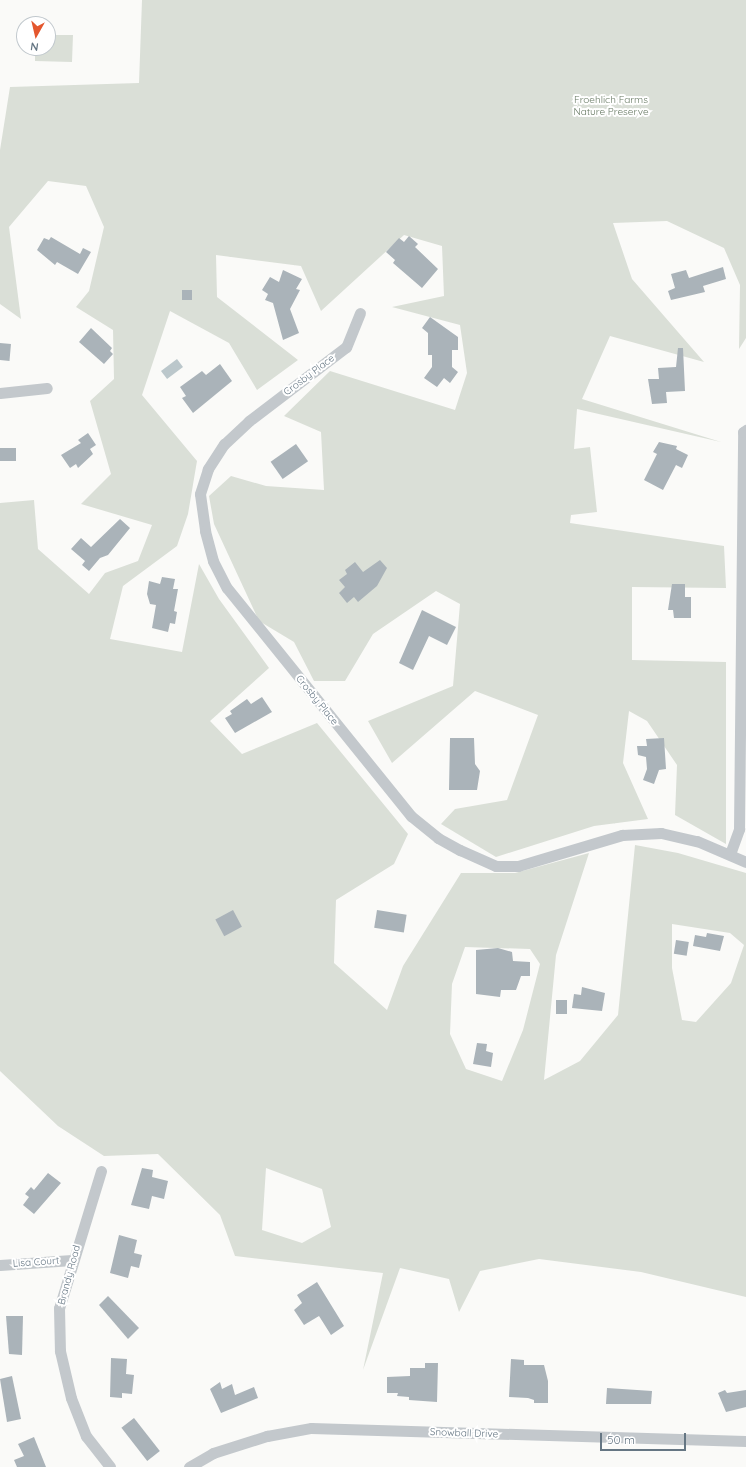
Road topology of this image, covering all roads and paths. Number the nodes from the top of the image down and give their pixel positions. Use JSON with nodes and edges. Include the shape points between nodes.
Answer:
{"nodes":[{"id":1,"x":360,"y":313,"type":"dead end"},
{"id":2,"x":47,"y":388,"type":"dead end"},
{"id":3,"x":0,"y":393,"type":"edge"},
{"id":4,"x":746,"y":430,"type":"edge"},
{"id":5,"x":730,"y":854,"type":"junction"},
{"id":6,"x":746,"y":862,"type":"edge"},
{"id":7,"x":101,"y":1171,"type":"dead end"},
{"id":8,"x":72,"y":1260,"type":"junction"},
{"id":9,"x":0,"y":1265,"type":"edge"},
{"id":10,"x":746,"y":1441,"type":"edge"},
{"id":11,"x":110,"y":1467,"type":"edge"},
{"id":12,"x":189,"y":1467,"type":"edge"}],
"edges":[{"from":1,"to":5,"type":"street","name":"Crosby Place","via":[[346,346],[249,421],[224,444],[208,469],[200,494],[205,531],[213,561],[227,588],[411,816],[438,838],[460,850],[496,866],[518,866],[622,835],[661,833],[697,841]]},
{"from":2,"to":3,"type":"street"},
{"from":4,"to":5,"type":"street","via":[[743,432],[739,829]]},
{"from":5,"to":6,"type":"street","name":"Crosby Place"},
{"from":7,"to":8,"type":"street","name":"Brandy Road"},
{"from":8,"to":9,"type":"street","name":"Lisa Court"},
{"from":8,"to":11,"type":"street","name":"Brandy Road","via":[[60,1308],[60,1351],[71,1398],[86,1436]]},
{"from":10,"to":12,"type":"street","name":"Snowball Drive","via":[[311,1428],[267,1436],[213,1453]]}]}
